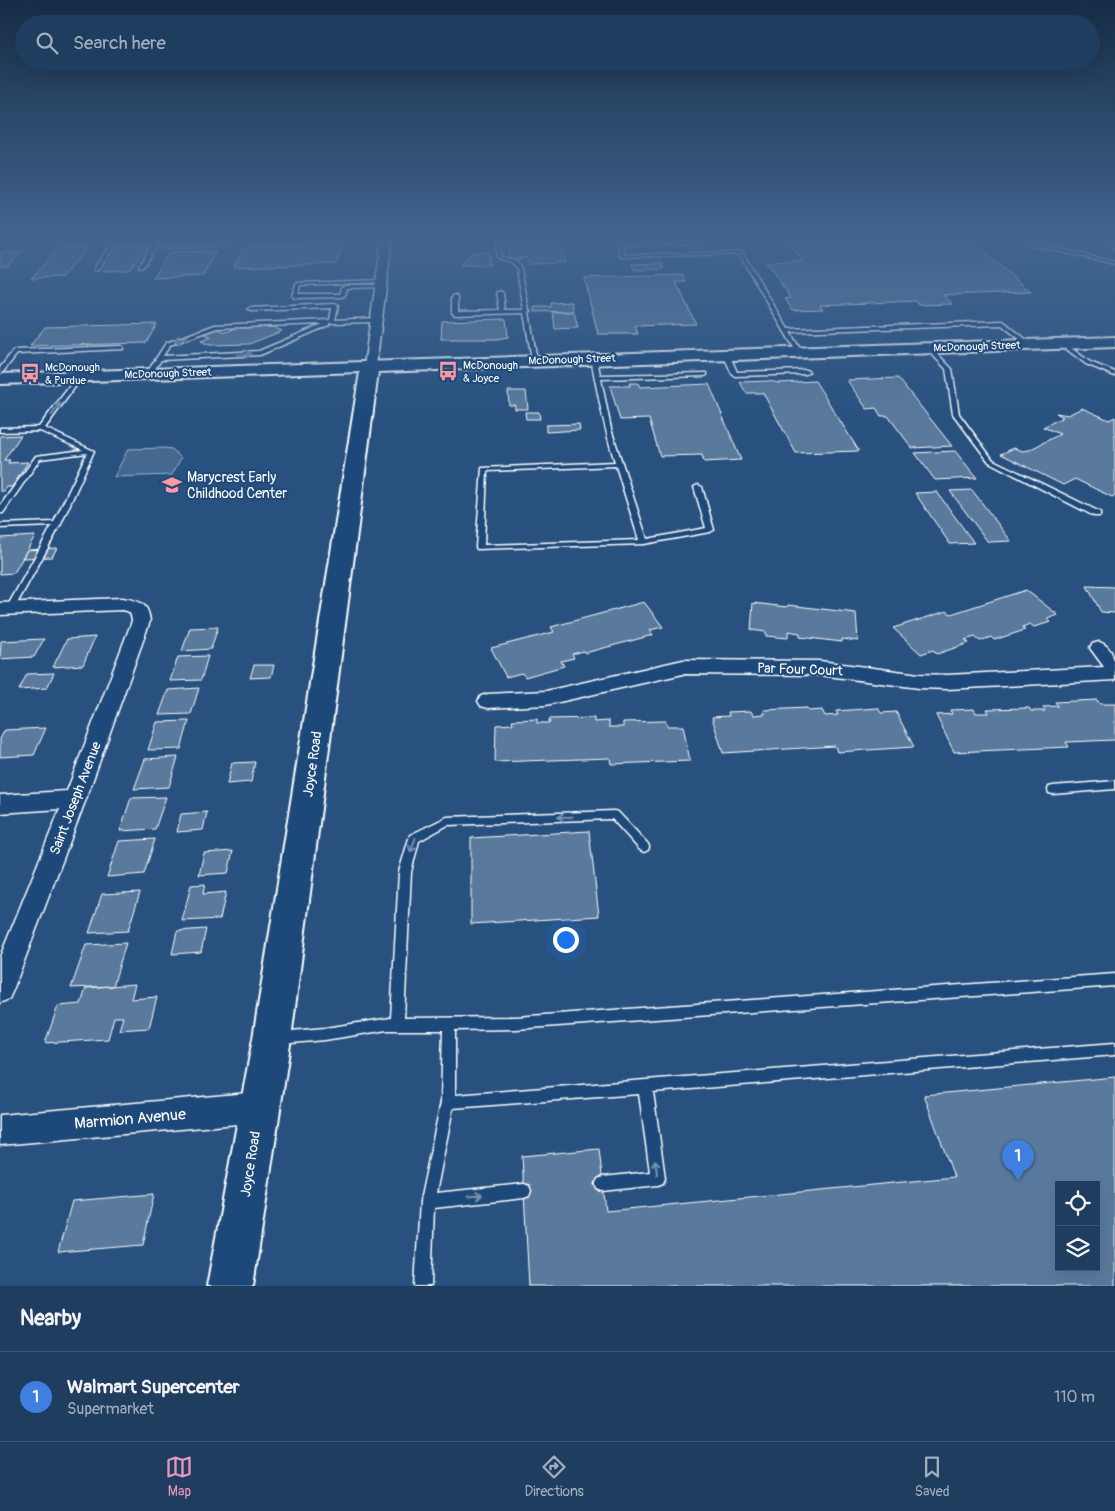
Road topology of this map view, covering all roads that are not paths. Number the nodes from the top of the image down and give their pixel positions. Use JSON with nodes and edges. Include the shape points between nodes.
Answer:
{"nodes":[{"id":1,"x":379,"y":300,"type":"edge"},
{"id":2,"x":455,"y":300,"type":"edge"},
{"id":3,"x":501,"y":300,"type":"edge"},
{"id":4,"x":525,"y":300,"type":"edge"},
{"id":5,"x":768,"y":300,"type":"edge"},
{"id":6,"x":251,"y":309,"type":"dead end"},
{"id":7,"x":503,"y":312,"type":"junction"},
{"id":8,"x":528,"y":312,"type":"junction"},
{"id":9,"x":376,"y":320,"type":"junction"},
{"id":10,"x":332,"y":322,"type":"junction"},
{"id":11,"x":786,"y":331,"type":"junction"},
{"id":12,"x":1115,"y":342,"type":"edge"},
{"id":13,"x":1063,"y":344,"type":"junction"},
{"id":14,"x":1030,"y":345,"type":"junction"},
{"id":15,"x":121,"y":348,"type":"dead end"},
{"id":16,"x":929,"y":348,"type":"junction"},
{"id":17,"x":799,"y":352,"type":"junction"},
{"id":18,"x":260,"y":353,"type":"joint"},
{"id":19,"x":726,"y":354,"type":"junction"},
{"id":20,"x":161,"y":358,"type":"junction"},
{"id":21,"x":594,"y":359,"type":"junction"},
{"id":22,"x":536,"y":360,"type":"junction"},
{"id":23,"x":370,"y":366,"type":"junction"},
{"id":24,"x":0,"y":372,"type":"edge"},
{"id":25,"x":806,"y":372,"type":"dead end"},
{"id":26,"x":150,"y":374,"type":"junction"},
{"id":27,"x":705,"y":374,"type":"dead end"},
{"id":28,"x":1115,"y":374,"type":"edge"},
{"id":29,"x":80,"y":376,"type":"junction"},
{"id":30,"x":597,"y":377,"type":"junction"},
{"id":31,"x":0,"y":379,"type":"edge"},
{"id":32,"x":41,"y":429,"type":"junction"},
{"id":33,"x":0,"y":430,"type":"edge"},
{"id":34,"x":91,"y":451,"type":"junction"},
{"id":35,"x":619,"y":464,"type":"junction"},
{"id":36,"x":698,"y":487,"type":"dead end"},
{"id":37,"x":0,"y":511,"type":"edge"},
{"id":38,"x":1097,"y":514,"type":"dead end"},
{"id":39,"x":57,"y":524,"type":"junction"},
{"id":40,"x":0,"y":526,"type":"edge"},
{"id":41,"x":644,"y":542,"type":"junction"},
{"id":42,"x":5,"y":609,"type":"edge"},
{"id":43,"x":1099,"y":648,"type":"dead end"},
{"id":44,"x":1115,"y":668,"type":"edge"},
{"id":45,"x":1115,"y":673,"type":"edge"},
{"id":46,"x":488,"y":701,"type":"dead end"},
{"id":47,"x":1115,"y":786,"type":"edge"},
{"id":48,"x":1053,"y":790,"type":"dead end"},
{"id":49,"x":75,"y":799,"type":"junction"},
{"id":50,"x":0,"y":804,"type":"edge"},
{"id":51,"x":614,"y":815,"type":"joint"},
{"id":52,"x":644,"y":847,"type":"dead end"},
{"id":53,"x":1115,"y":980,"type":"edge"},
{"id":54,"x":0,"y":990,"type":"edge"},
{"id":55,"x":449,"y":1023,"type":"junction"},
{"id":56,"x":397,"y":1024,"type":"junction"},
{"id":57,"x":272,"y":1038,"type":"junction"},
{"id":58,"x":1115,"y":1049,"type":"edge"},
{"id":59,"x":645,"y":1087,"type":"junction"},
{"id":60,"x":448,"y":1102,"type":"junction"},
{"id":61,"x":260,"y":1107,"type":"junction"},
{"id":62,"x":0,"y":1130,"type":"edge"},
{"id":63,"x":603,"y":1184,"type":"dead end"},
{"id":64,"x":524,"y":1191,"type":"dead end"},
{"id":65,"x":427,"y":1200,"type":"junction"},
{"id":66,"x":230,"y":1286,"type":"edge"},
{"id":67,"x":423,"y":1286,"type":"edge"}],
"edges":[{"from":1,"to":9,"type":"street","name":"Joyce Road"},
{"from":2,"to":7,"type":"lane","via":[[455,313]]},
{"from":3,"to":7,"type":"lane"},
{"from":4,"to":8,"type":"lane"},
{"from":5,"to":11,"type":"lane"},
{"from":6,"to":10,"type":"lane","via":[[335,306]]},
{"from":7,"to":8,"type":"lane"},
{"from":8,"to":22,"type":"lane"},
{"from":9,"to":10,"type":"lane"},
{"from":9,"to":23,"type":"street","name":"Joyce Road"},
{"from":10,"to":18,"type":"lane"},
{"from":10,"to":20,"type":"lane","one_way":true,"via":[[217,326],[168,344]]},
{"from":11,"to":14,"type":"lane","via":[[1003,323]]},
{"from":11,"to":17,"type":"lane"},
{"from":12,"to":13,"type":"street","name":"McDonough Street"},
{"from":13,"to":14,"type":"street","name":"McDonough Street"},
{"from":13,"to":28,"type":"lane","via":[[1088,363]]},
{"from":14,"to":16,"type":"street","name":"McDonough Street"},
{"from":15,"to":24,"type":"lane","via":[[16,352]]},
{"from":16,"to":17,"type":"street","name":"McDonough Street"},
{"from":16,"to":38,"type":"lane","via":[[949,369],[956,414],[991,461]]},
{"from":17,"to":19,"type":"street","name":"McDonough Street"},
{"from":20,"to":18,"type":"lane","one_way":true},
{"from":19,"to":21,"type":"street","name":"McDonough Street"},
{"from":19,"to":25,"type":"lane","via":[[735,374]]},
{"from":20,"to":26,"type":"lane"},
{"from":21,"to":22,"type":"street","name":"McDonough Street"},
{"from":21,"to":30,"type":"lane"},
{"from":22,"to":23,"type":"street","name":"McDonough Street"},
{"from":23,"to":26,"type":"street","name":"McDonough Street"},
{"from":23,"to":57,"type":"street","name":"Joyce Road"},
{"from":26,"to":29,"type":"street","name":"McDonough Street"},
{"from":27,"to":30,"type":"lane"},
{"from":29,"to":31,"type":"street","name":"McDonough Street"},
{"from":32,"to":29,"type":"lane","one_way":true},
{"from":30,"to":35,"type":"lane"},
{"from":32,"to":33,"type":"lane"},
{"from":32,"to":34,"type":"lane"},
{"from":34,"to":37,"type":"lane","via":[[38,457]]},
{"from":34,"to":39,"type":"lane"},
{"from":35,"to":41,"type":"lane"},
{"from":35,"to":41,"type":"lane","via":[[484,469],[480,547]]},
{"from":36,"to":41,"type":"lane","via":[[710,530]]},
{"from":39,"to":40,"type":"lane"},
{"from":39,"to":42,"type":"lane"},
{"from":42,"to":49,"type":"street","name":"Saint Joseph Avenue","via":[[108,603],[134,606],[140,612],[141,621]]},
{"from":43,"to":44,"type":"street"},
{"from":45,"to":46,"type":"street","name":"Par Four Court","via":[[947,682],[820,668],[683,667],[546,698]]},
{"from":47,"to":48,"type":"lane"},
{"from":49,"to":50,"type":"street"},
{"from":49,"to":54,"type":"street","name":"Saint Joseph Avenue"},
{"from":51,"to":52,"type":"lane"},
{"from":51,"to":56,"type":"lane","one_way":true,"via":[[447,821],[414,838],[405,872]]},
{"from":53,"to":55,"type":"lane","via":[[516,1023]]},
{"from":55,"to":56,"type":"lane"},
{"from":55,"to":60,"type":"lane"},
{"from":56,"to":57,"type":"lane"},
{"from":57,"to":61,"type":"street","name":"Joyce Road"},
{"from":58,"to":59,"type":"lane"},
{"from":59,"to":60,"type":"lane"},
{"from":63,"to":59,"type":"lane","one_way":true,"via":[[658,1178]]},
{"from":60,"to":65,"type":"lane"},
{"from":61,"to":62,"type":"street","name":"Marmion Avenue"},
{"from":61,"to":66,"type":"street","name":"Joyce Road"},
{"from":65,"to":64,"type":"lane","one_way":true},
{"from":65,"to":67,"type":"lane"}]}
